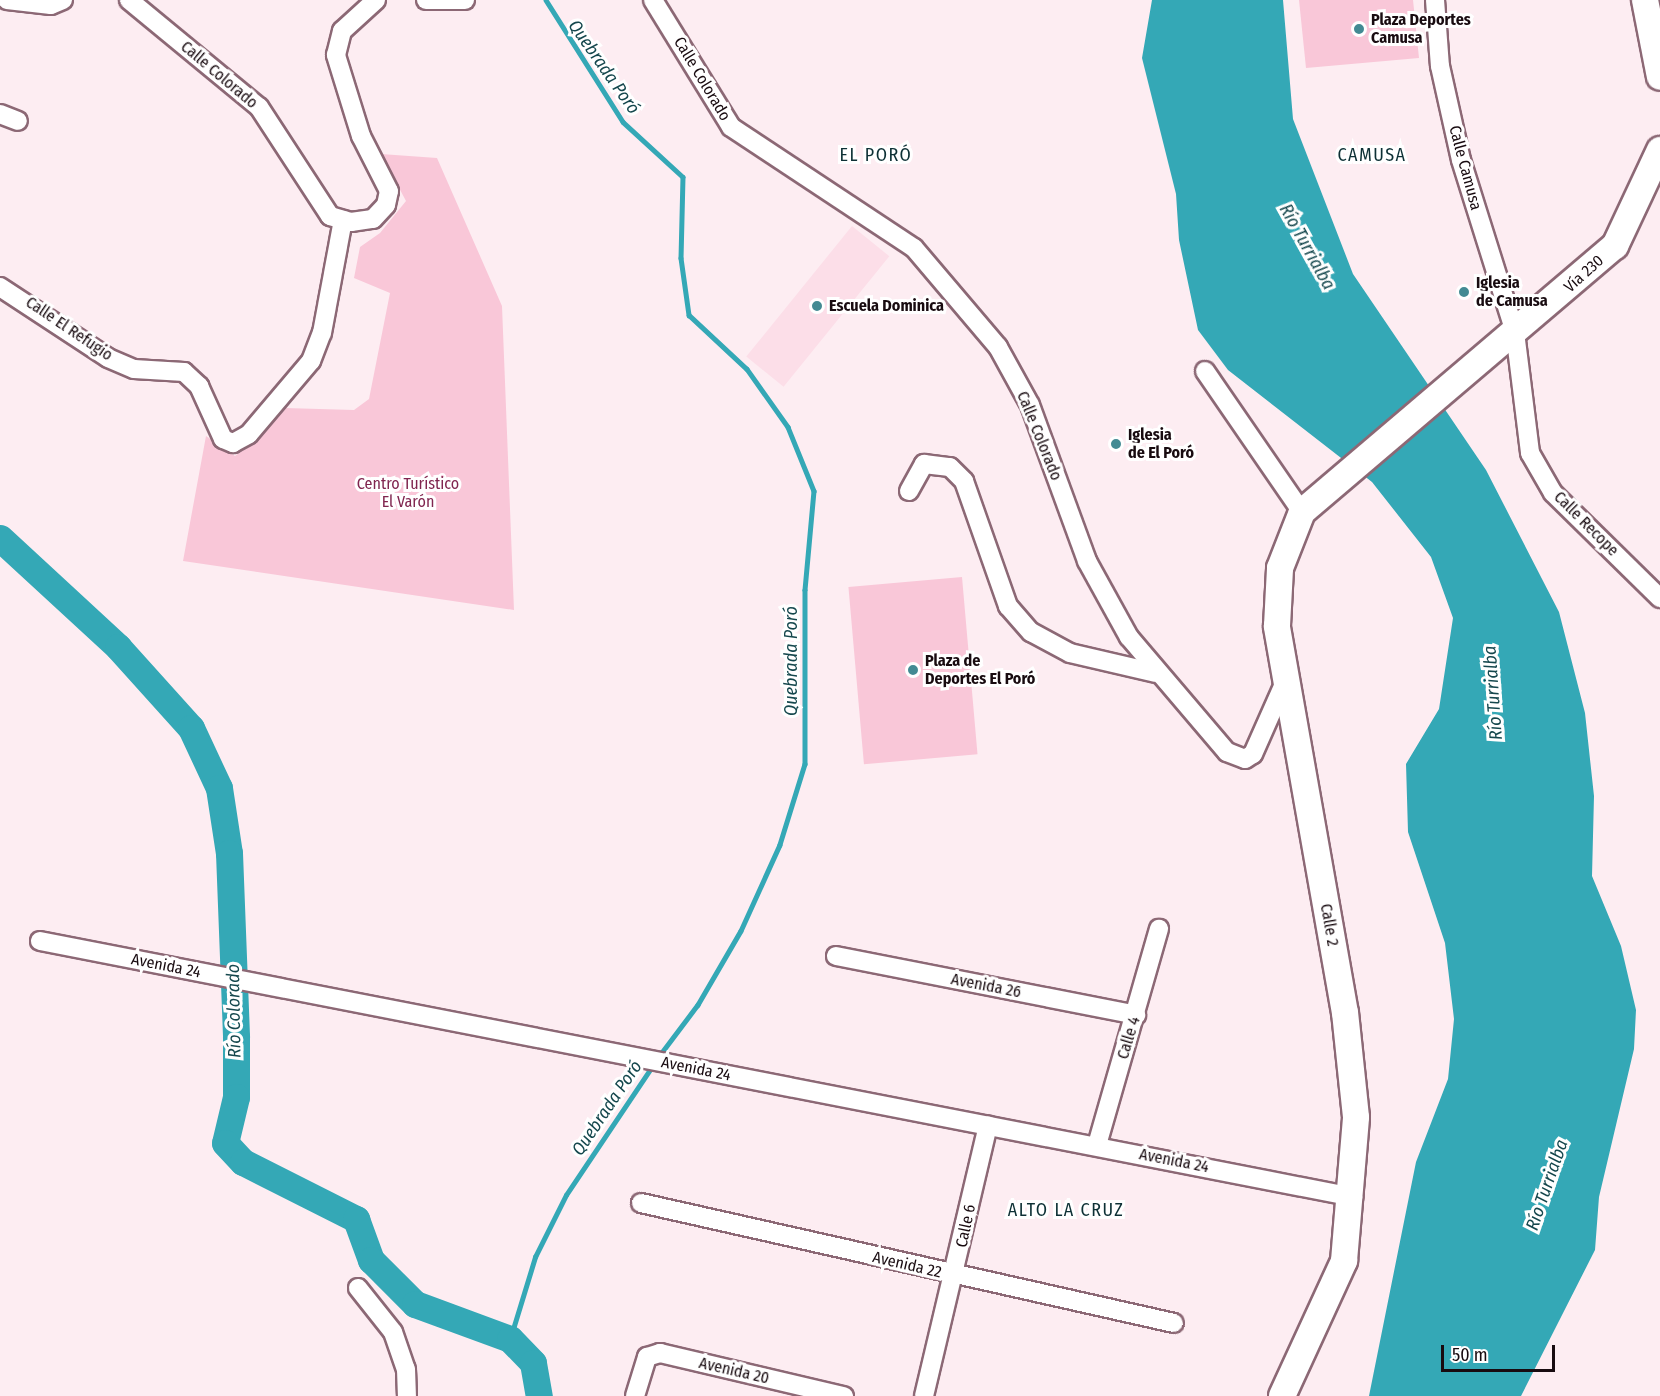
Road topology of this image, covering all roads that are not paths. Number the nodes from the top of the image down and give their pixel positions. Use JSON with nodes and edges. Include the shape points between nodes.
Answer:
{"nodes":[{"id":1,"x":8,"y":0,"type":"edge"},
{"id":2,"x":63,"y":0,"type":"edge"},
{"id":3,"x":129,"y":0,"type":"edge"},
{"id":4,"x":376,"y":0,"type":"edge"},
{"id":5,"x":426,"y":0,"type":"edge"},
{"id":6,"x":465,"y":0,"type":"edge"},
{"id":7,"x":653,"y":0,"type":"edge"},
{"id":8,"x":1434,"y":0,"type":"edge"},
{"id":9,"x":1645,"y":0,"type":"edge"},
{"id":10,"x":1660,"y":77,"type":"edge"},
{"id":11,"x":0,"y":114,"type":"edge"},
{"id":12,"x":18,"y":121,"type":"dead end"},
{"id":13,"x":1660,"y":150,"type":"edge"},
{"id":14,"x":342,"y":220,"type":"junction"},
{"id":15,"x":0,"y":287,"type":"edge"},
{"id":16,"x":1515,"y":332,"type":"junction"},
{"id":17,"x":1205,"y":371,"type":"dead end"},
{"id":18,"x":1352,"y":470,"type":"joint"},
{"id":19,"x":909,"y":491,"type":"dead end"},
{"id":20,"x":1302,"y":512,"type":"junction"},
{"id":21,"x":1660,"y":598,"type":"edge"},
{"id":22,"x":1156,"y":673,"type":"junction"},
{"id":23,"x":1288,"y":673,"type":"junction"},
{"id":24,"x":1159,"y":929,"type":"dead end"},
{"id":25,"x":40,"y":941,"type":"dead end"},
{"id":26,"x":836,"y":956,"type":"dead end"},
{"id":27,"x":1136,"y":1015,"type":"junction"},
{"id":28,"x":988,"y":1125,"type":"junction"},
{"id":29,"x":1096,"y":1145,"type":"junction"},
{"id":30,"x":1353,"y":1197,"type":"junction"},
{"id":31,"x":640,"y":1203,"type":"dead end"},
{"id":32,"x":956,"y":1277,"type":"junction"},
{"id":33,"x":358,"y":1288,"type":"dead end"},
{"id":34,"x":1174,"y":1323,"type":"dead end"},
{"id":35,"x":780,"y":1389,"type":"edge"},
{"id":36,"x":407,"y":1396,"type":"edge"},
{"id":37,"x":635,"y":1396,"type":"edge"},
{"id":38,"x":844,"y":1396,"type":"edge"},
{"id":39,"x":924,"y":1396,"type":"edge"},
{"id":40,"x":1282,"y":1396,"type":"edge"}],
"edges":[{"from":1,"to":2,"type":"street","via":[[51,5]]},
{"from":3,"to":14,"type":"street","name":"Calle Colorado","via":[[260,107],[330,216]]},
{"from":4,"to":14,"type":"street","via":[[342,31],[336,55],[361,136],[389,191],[386,205],[373,219]]},
{"from":5,"to":6,"type":"street"},
{"from":7,"to":22,"type":"street","name":"Calle Colorado","via":[[731,127],[914,248],[998,347],[1030,405],[1087,561]]},
{"from":8,"to":16,"type":"street","name":"Calle Camusa","via":[[1440,66],[1461,160]]},
{"from":9,"to":10,"type":"main road"},
{"from":11,"to":12,"type":"street"},
{"from":13,"to":16,"type":"main road","name":"Vía 230","via":[[1615,246]]},
{"from":14,"to":15,"type":"street","name":"Calle El Refugio","via":[[322,333],[311,362],[249,434],[233,443],[223,439],[199,386],[184,372],[134,369],[108,358]]},
{"from":16,"to":18,"type":"main road","name":"Vía 230"},
{"from":16,"to":21,"type":"street","name":"Calle Recope","via":[[1536,463],[1553,493]]},
{"from":17,"to":20,"type":"street"},
{"from":18,"to":20,"type":"main road","name":"Calle 2"},
{"from":19,"to":22,"type":"street","via":[[924,464],[950,467],[964,481],[1008,606],[1031,632],[1070,653]]},
{"from":20,"to":23,"type":"main road","name":"Calle 2","via":[[1280,568],[1278,626]]},
{"from":22,"to":23,"type":"street","name":"Calle Colorado","via":[[1227,752],[1245,759],[1252,754]]},
{"from":23,"to":30,"type":"main road","name":"Calle 2","via":[[1345,1013],[1356,1117]]},
{"from":24,"to":27,"type":"street","name":"Calle 4"},
{"from":25,"to":28,"type":"street","name":"Avenida 24"},
{"from":26,"to":27,"type":"street","name":"Avenida 26"},
{"from":27,"to":29,"type":"street","name":"Calle 4"},
{"from":28,"to":29,"type":"street","name":"Avenida 24"},
{"from":28,"to":32,"type":"street","name":"Calle 6"},
{"from":29,"to":30,"type":"street","name":"Avenida 24"},
{"from":30,"to":40,"type":"main road","name":"Calle 2","via":[[1344,1261]]},
{"from":31,"to":32,"type":"street","name":"Avenida 22"},
{"from":32,"to":34,"type":"street","name":"Avenida 22"},
{"from":32,"to":39,"type":"street","name":"Calle 6"},
{"from":33,"to":36,"type":"street","via":[[393,1332],[406,1369]]},
{"from":35,"to":37,"type":"street","name":"Avenida 20","via":[[660,1353],[647,1357]]},
{"from":35,"to":38,"type":"street","name":"Avenida 20"}]}
